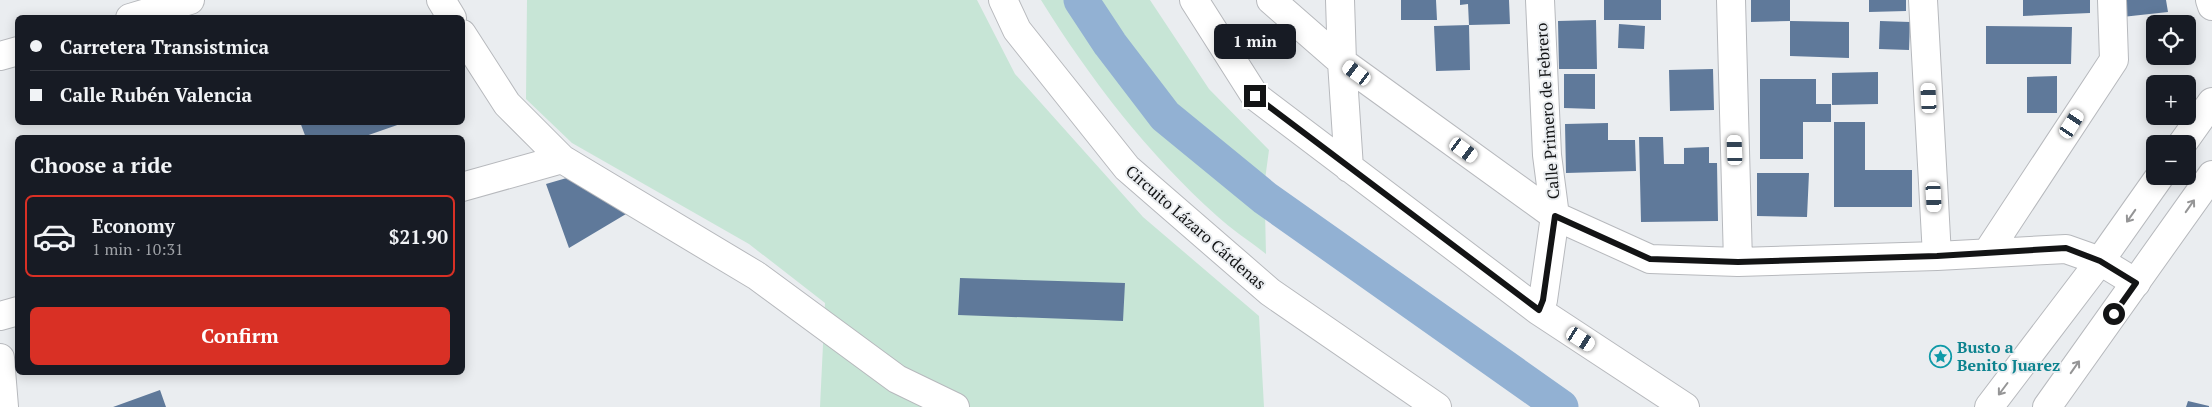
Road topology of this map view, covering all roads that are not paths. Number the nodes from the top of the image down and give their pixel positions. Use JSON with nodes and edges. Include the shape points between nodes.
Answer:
{"nodes":[{"id":1,"x":190,"y":0,"type":"edge"},
{"id":2,"x":441,"y":0,"type":"edge"},
{"id":3,"x":1003,"y":0,"type":"edge"},
{"id":4,"x":1194,"y":0,"type":"edge"},
{"id":5,"x":1270,"y":0,"type":"edge"},
{"id":6,"x":1340,"y":0,"type":"edge"},
{"id":7,"x":1540,"y":0,"type":"edge"},
{"id":8,"x":1731,"y":0,"type":"edge"},
{"id":9,"x":1924,"y":0,"type":"edge"},
{"id":10,"x":2210,"y":0,"type":"edge"},
{"id":11,"x":2112,"y":3,"type":"edge"},
{"id":12,"x":2212,"y":6,"type":"edge"},
{"id":13,"x":140,"y":15,"type":"edge"},
{"id":14,"x":450,"y":15,"type":"edge"},
{"id":15,"x":465,"y":39,"type":"edge"},
{"id":16,"x":15,"y":51,"type":"edge"},
{"id":17,"x":0,"y":56,"type":"edge"},
{"id":18,"x":1342,"y":62,"type":"junction"},
{"id":19,"x":2212,"y":102,"type":"edge"},
{"id":20,"x":2188,"y":135,"type":"edge"},
{"id":21,"x":562,"y":159,"type":"junction"},
{"id":22,"x":1350,"y":168,"type":"junction"},
{"id":23,"x":2212,"y":175,"type":"edge"},
{"id":24,"x":465,"y":185,"type":"edge"},
{"id":25,"x":2154,"y":185,"type":"edge"},
{"id":26,"x":1555,"y":216,"type":"junction"},
{"id":27,"x":1988,"y":253,"type":"junction"},
{"id":28,"x":1937,"y":256,"type":"junction"},
{"id":29,"x":2100,"y":261,"type":"junction"},
{"id":30,"x":1738,"y":262,"type":"junction"},
{"id":31,"x":2136,"y":283,"type":"junction"},
{"id":32,"x":1539,"y":310,"type":"junction"},
{"id":33,"x":15,"y":312,"type":"edge"},
{"id":34,"x":0,"y":316,"type":"edge"},
{"id":35,"x":0,"y":358,"type":"edge"},
{"id":36,"x":4,"y":407,"type":"edge"},
{"id":37,"x":955,"y":407,"type":"edge"},
{"id":38,"x":1437,"y":407,"type":"edge"},
{"id":39,"x":1685,"y":407,"type":"edge"},
{"id":40,"x":1989,"y":407,"type":"edge"},
{"id":41,"x":2047,"y":407,"type":"edge"}],
"edges":[{"from":1,"to":13,"type":"street"},
{"from":2,"to":14,"type":"street"},
{"from":3,"to":38,"type":"street","name":"Circuito Lázaro Cárdenas","via":[[1017,30],[1128,168],[1270,292]]},
{"from":4,"to":22,"type":"street","via":[[1255,96]]},
{"from":5,"to":18,"type":"street"},
{"from":6,"to":18,"type":"street"},
{"from":7,"to":26,"type":"street","name":"Calle Primero de Febrero","via":[[1547,155]]},
{"from":8,"to":30,"type":"street"},
{"from":9,"to":28,"type":"street"},
{"from":10,"to":12,"type":"street"},
{"from":11,"to":27,"type":"street","via":[[2114,60]]},
{"from":15,"to":21,"type":"street","via":[[507,104]]},
{"from":16,"to":17,"type":"street"},
{"from":18,"to":22,"type":"street"},
{"from":18,"to":26,"type":"street"},
{"from":19,"to":20,"type":"street"},
{"from":21,"to":24,"type":"street"},
{"from":21,"to":37,"type":"street","via":[[757,276],[897,379]]},
{"from":22,"to":32,"type":"street"},
{"from":31,"to":23,"type":"street","one_way":true},
{"from":25,"to":29,"type":"street","one_way":true},
{"from":26,"to":30,"type":"street","via":[[1650,259]]},
{"from":26,"to":32,"type":"street","name":"Calle Primero de Febrero"},
{"from":27,"to":28,"type":"street"},
{"from":27,"to":29,"type":"street","via":[[2066,248]]},
{"from":28,"to":30,"type":"street"},
{"from":29,"to":31,"type":"street"},
{"from":29,"to":40,"type":"street","one_way":true},
{"from":41,"to":31,"type":"street","one_way":true},
{"from":32,"to":39,"type":"street"},
{"from":33,"to":34,"type":"street"},
{"from":35,"to":36,"type":"street"}]}
